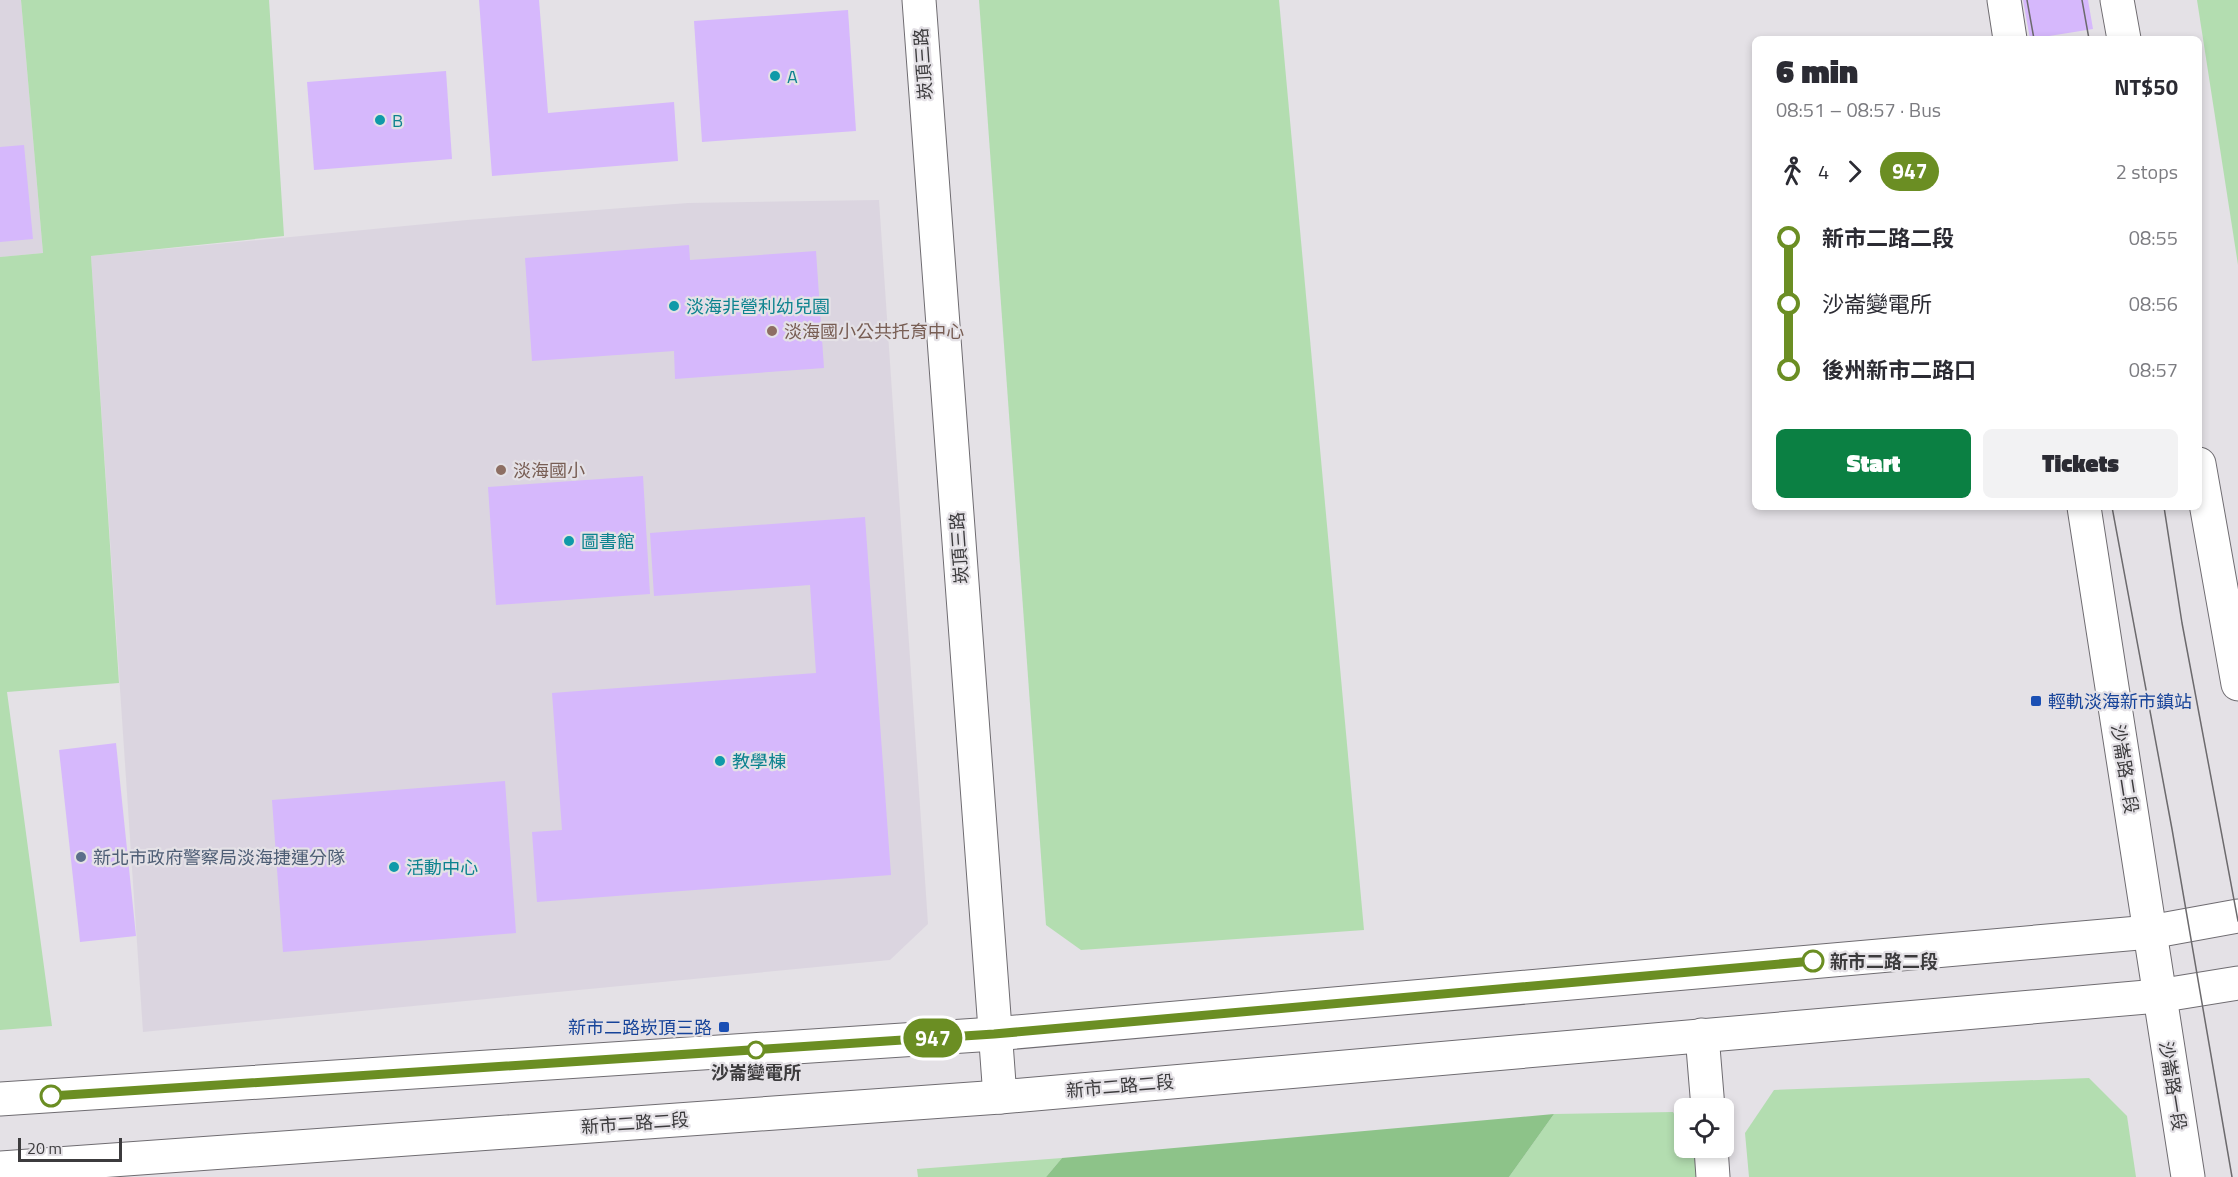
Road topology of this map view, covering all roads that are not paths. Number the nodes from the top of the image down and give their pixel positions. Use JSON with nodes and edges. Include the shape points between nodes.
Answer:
{"nodes":[{"id":1,"x":919,"y":0,"type":"edge"},
{"id":2,"x":2004,"y":0,"type":"edge"},
{"id":3,"x":2117,"y":0,"type":"edge"},
{"id":4,"x":2010,"y":36,"type":"edge"},
{"id":5,"x":2123,"y":36,"type":"edge"},
{"id":6,"x":2202,"y":481,"type":"edge"},
{"id":7,"x":2084,"y":510,"type":"edge"},
{"id":8,"x":2238,"y":684,"type":"edge"},
{"id":9,"x":2238,"y":916,"type":"edge"},
{"id":10,"x":2150,"y":932,"type":"junction"},
{"id":11,"x":2238,"y":983,"type":"edge"},
{"id":12,"x":2158,"y":996,"type":"junction"},
{"id":13,"x":994,"y":1034,"type":"junction"},
{"id":14,"x":1702,"y":1035,"type":"junction"},
{"id":15,"x":1000,"y":1096,"type":"junction"},
{"id":16,"x":1707,"y":1098,"type":"edge"},
{"id":17,"x":0,"y":1099,"type":"edge"},
{"id":18,"x":1712,"y":1158,"type":"edge"},
{"id":19,"x":0,"y":1168,"type":"edge"},
{"id":20,"x":1713,"y":1177,"type":"edge"},
{"id":21,"x":2188,"y":1177,"type":"edge"}],
"edges":[{"from":1,"to":13,"type":"street","name":"崁頂三路"},
{"from":2,"to":4,"type":"street"},
{"from":3,"to":5,"type":"street"},
{"from":6,"to":8,"type":"street"},
{"from":7,"to":10,"type":"street","name":"沙崙路二段"},
{"from":9,"to":10,"type":"street"},
{"from":10,"to":12,"type":"street","name":"沙崙路二段"},
{"from":10,"to":13,"type":"street"},
{"from":11,"to":12,"type":"street","name":"新市二路二段"},
{"from":12,"to":14,"type":"street","name":"新市二路二段"},
{"from":12,"to":21,"type":"street","name":"沙崙路一段"},
{"from":13,"to":15,"type":"street","name":"崁頂三路"},
{"from":13,"to":17,"type":"street"},
{"from":14,"to":15,"type":"street","name":"新市二路二段"},
{"from":14,"to":16,"type":"street"},
{"from":15,"to":19,"type":"street","name":"新市二路二段"},
{"from":18,"to":20,"type":"street"}]}
